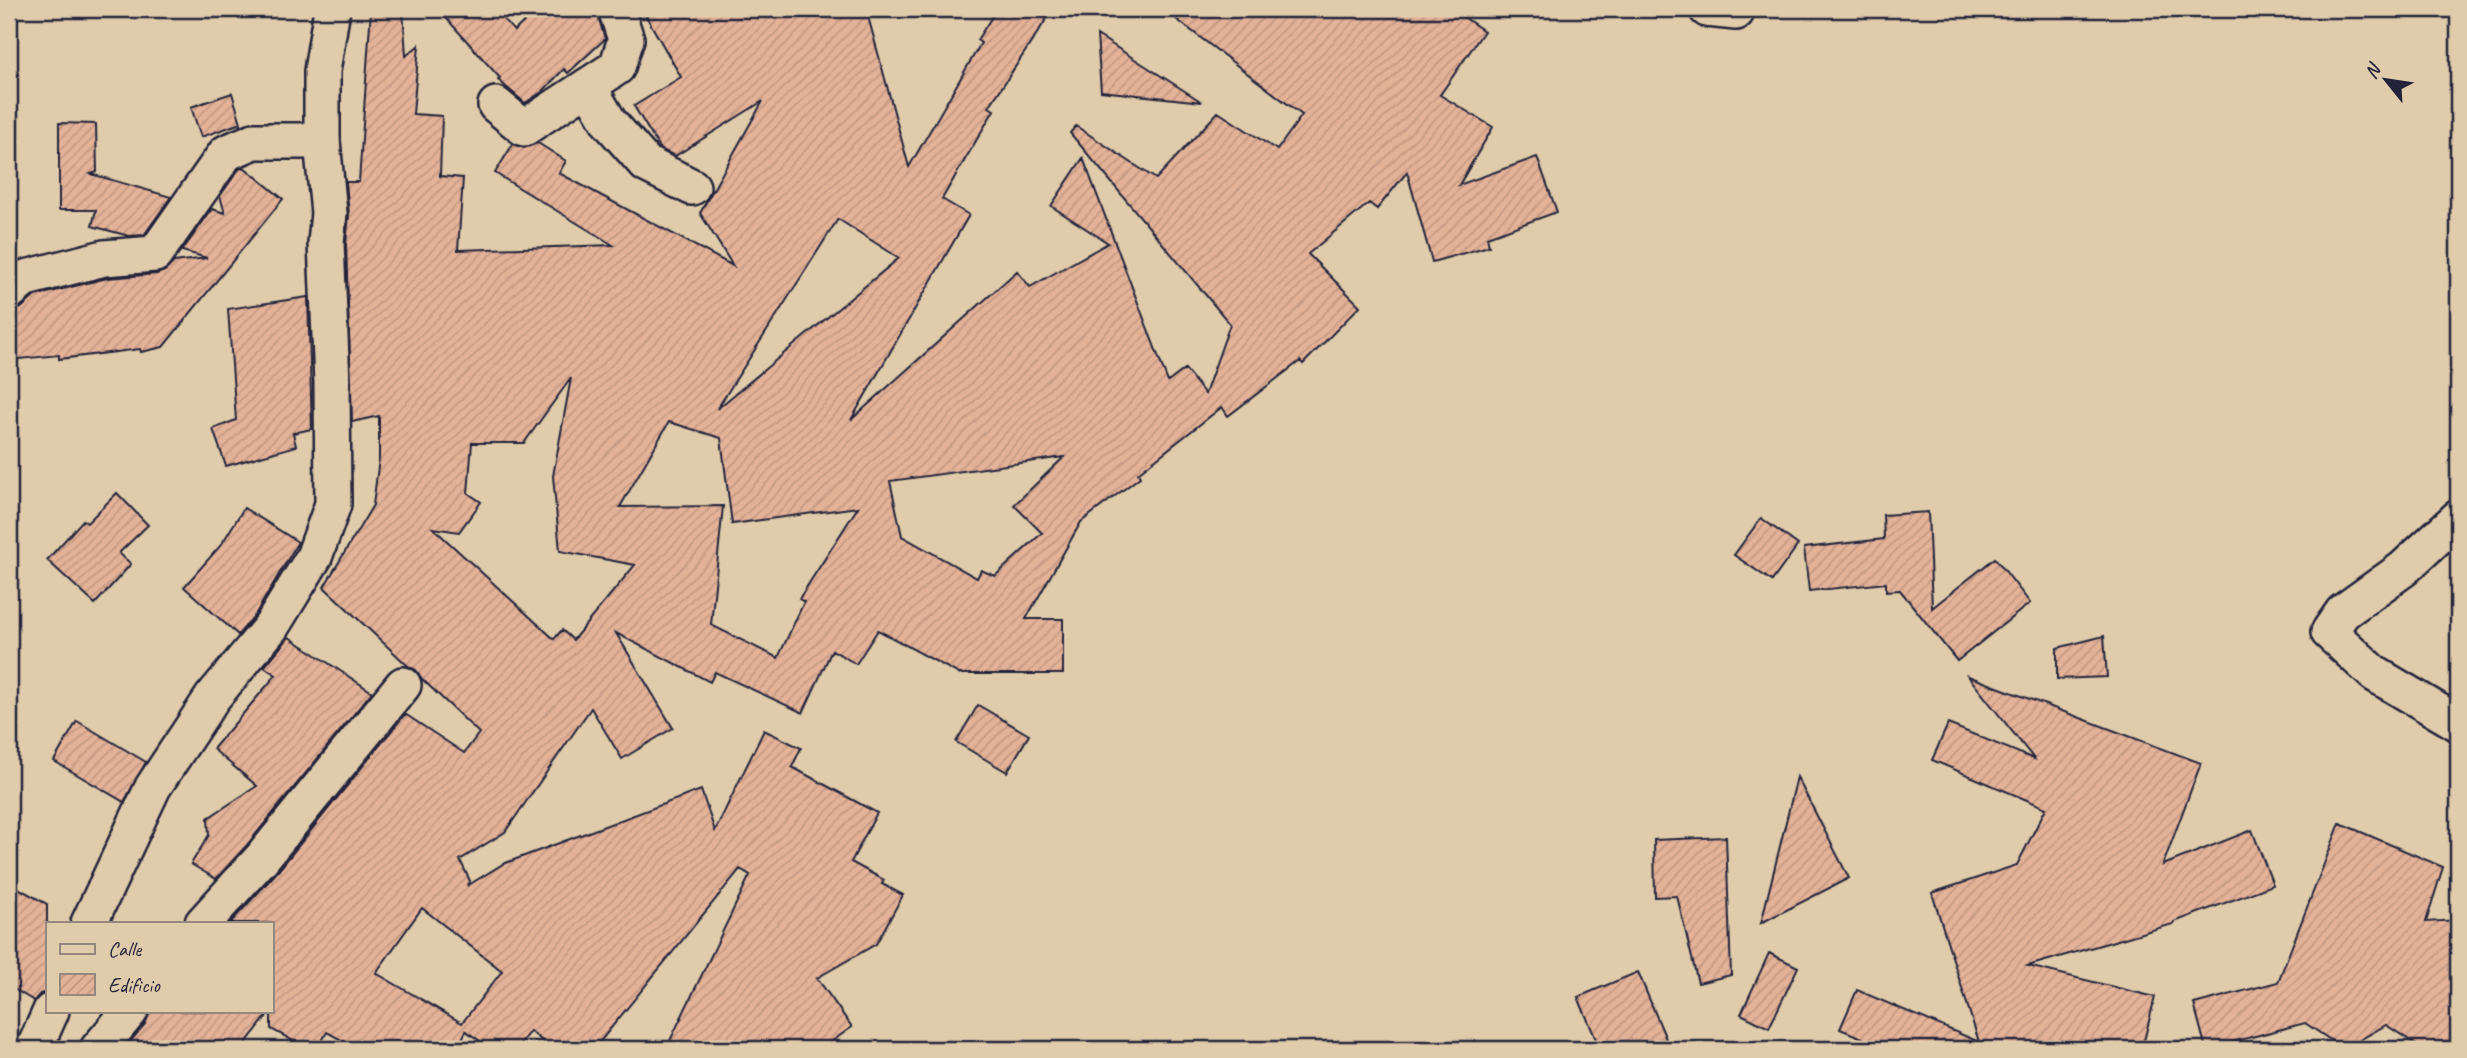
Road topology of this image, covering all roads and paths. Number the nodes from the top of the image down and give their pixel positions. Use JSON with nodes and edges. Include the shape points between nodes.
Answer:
{"nodes":[{"id":1,"x":332,"y":9,"type":"edge"},
{"id":2,"x":616,"y":9,"type":"edge"},
{"id":3,"x":588,"y":86,"type":"junction"},
{"id":4,"x":496,"y":105,"type":"dead end"},
{"id":5,"x":322,"y":141,"type":"junction"},
{"id":6,"x":692,"y":187,"type":"dead end"},
{"id":7,"x":9,"y":292,"type":"edge"},
{"id":8,"x":2458,"y":518,"type":"edge"},
{"id":9,"x":403,"y":685,"type":"dead end"},
{"id":10,"x":2458,"y":723,"type":"edge"},
{"id":11,"x":89,"y":922,"type":"edge"},
{"id":12,"x":204,"y":922,"type":"edge"},
{"id":13,"x":51,"y":1012,"type":"edge"},
{"id":14,"x":129,"y":1012,"type":"edge"},
{"id":15,"x":34,"y":1049,"type":"edge"},
{"id":16,"x":98,"y":1049,"type":"edge"}],
"edges":[{"from":1,"to":5,"type":"street","via":[[322,71]]},
{"from":2,"to":3,"type":"street","via":[[626,39],[617,67]]},
{"from":3,"to":4,"type":"street","via":[[524,128]]},
{"from":3,"to":6,"type":"street","via":[[609,122],[646,164]]},
{"from":5,"to":7,"type":"street","via":[[254,141],[226,153],[155,254],[104,258],[26,278]]},
{"from":5,"to":11,"type":"street","via":[[329,213],[333,504],[314,557],[271,627],[212,698],[153,787]]},
{"from":8,"to":10,"type":"street","via":[[2403,569],[2343,612],[2329,632],[2375,674]]},
{"from":9,"to":12,"type":"street"},
{"from":13,"to":15,"type":"street"},
{"from":14,"to":16,"type":"street"}]}
